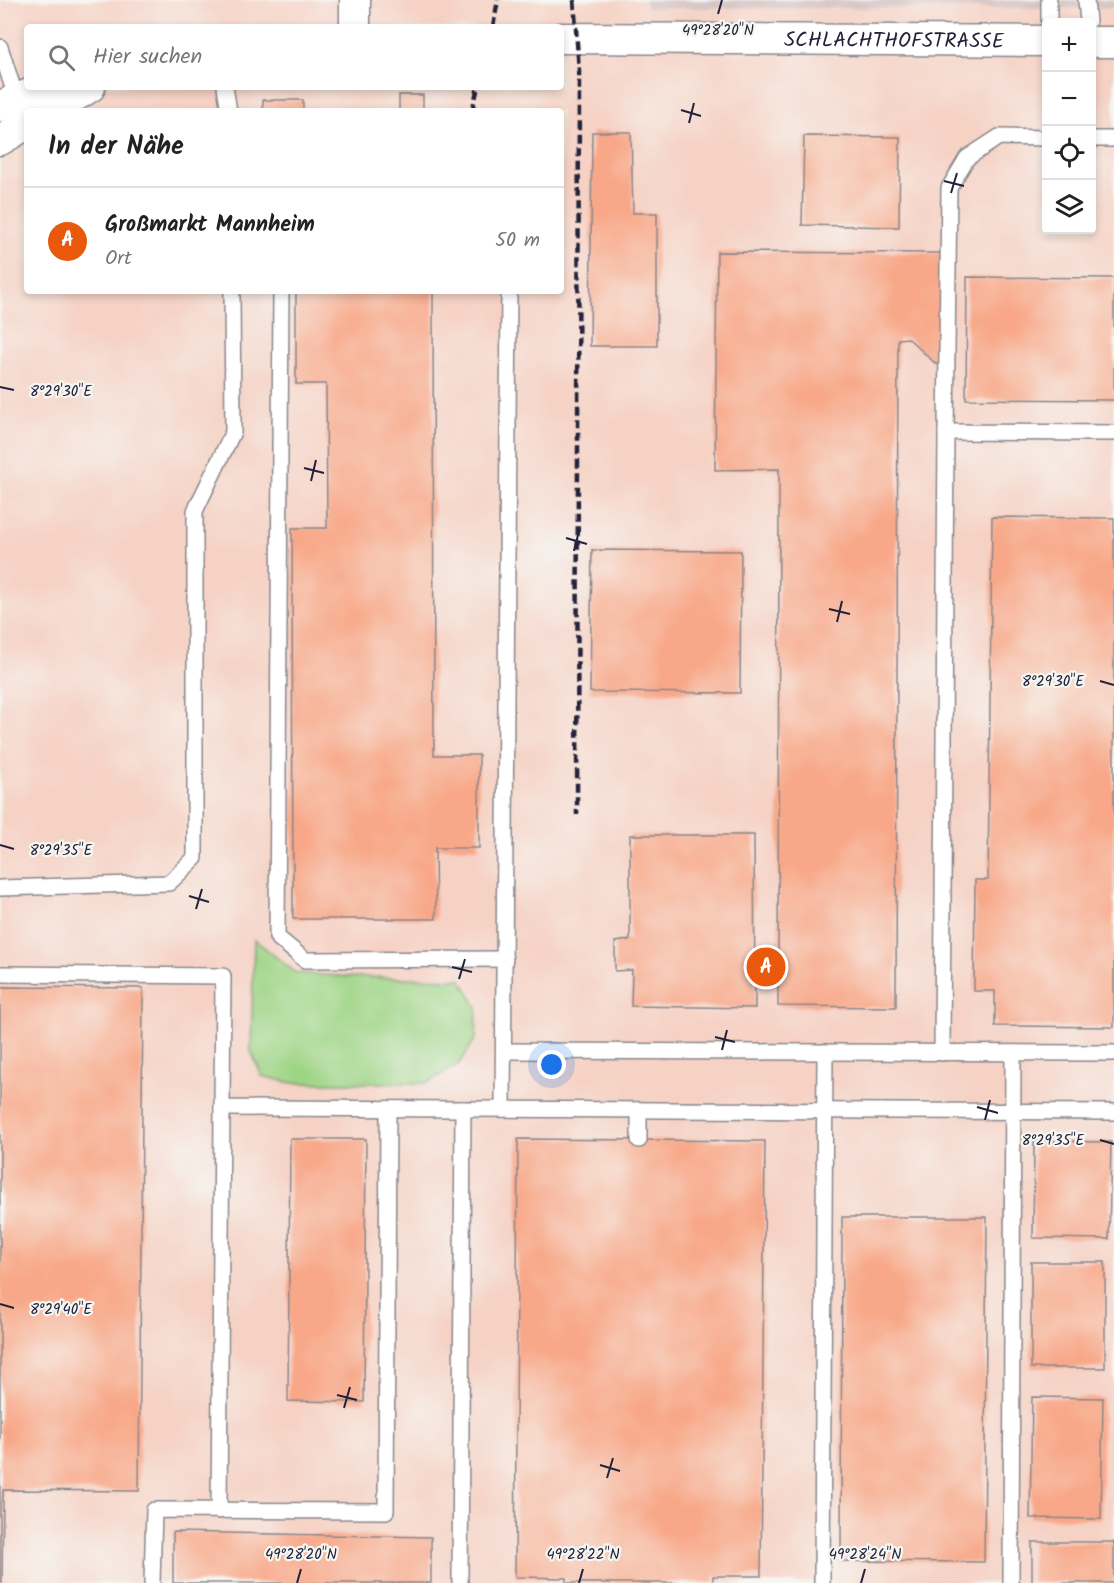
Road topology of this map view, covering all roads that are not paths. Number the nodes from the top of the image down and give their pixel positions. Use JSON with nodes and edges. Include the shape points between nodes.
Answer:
{"nodes":[{"id":1,"x":355,"y":0,"type":"edge"},
{"id":2,"x":1049,"y":0,"type":"edge"},
{"id":3,"x":1086,"y":0,"type":"edge"},
{"id":4,"x":1049,"y":18,"type":"edge"},
{"id":5,"x":1088,"y":18,"type":"edge"},
{"id":6,"x":355,"y":24,"type":"edge"},
{"id":7,"x":564,"y":39,"type":"edge"},
{"id":8,"x":1042,"y":41,"type":"edge"},
{"id":9,"x":1096,"y":42,"type":"edge"},
{"id":10,"x":1114,"y":42,"type":"edge"},
{"id":11,"x":0,"y":47,"type":"edge"},
{"id":12,"x":43,"y":90,"type":"edge"},
{"id":13,"x":85,"y":90,"type":"edge"},
{"id":14,"x":226,"y":90,"type":"edge"},
{"id":15,"x":24,"y":108,"type":"edge"},
{"id":16,"x":56,"y":108,"type":"edge"},
{"id":17,"x":228,"y":108,"type":"edge"},
{"id":18,"x":14,"y":118,"type":"edge"},
{"id":19,"x":1042,"y":138,"type":"edge"},
{"id":20,"x":1096,"y":139,"type":"edge"},
{"id":21,"x":1114,"y":140,"type":"edge"},
{"id":22,"x":232,"y":294,"type":"edge"},
{"id":23,"x":281,"y":294,"type":"edge"},
{"id":24,"x":509,"y":294,"type":"edge"},
{"id":25,"x":945,"y":432,"type":"junction"},
{"id":26,"x":1114,"y":433,"type":"edge"},
{"id":27,"x":0,"y":888,"type":"edge"},
{"id":28,"x":505,"y":959,"type":"junction"},
{"id":29,"x":0,"y":974,"type":"edge"},
{"id":30,"x":504,"y":1051,"type":"junction"},
{"id":31,"x":825,"y":1052,"type":"junction"},
{"id":32,"x":942,"y":1053,"type":"junction"},
{"id":33,"x":1013,"y":1053,"type":"junction"},
{"id":34,"x":1114,"y":1053,"type":"edge"},
{"id":35,"x":222,"y":1108,"type":"junction"},
{"id":36,"x":388,"y":1109,"type":"junction"},
{"id":37,"x":463,"y":1109,"type":"junction"},
{"id":38,"x":503,"y":1109,"type":"junction"},
{"id":39,"x":639,"y":1110,"type":"junction"},
{"id":40,"x":825,"y":1111,"type":"junction"},
{"id":41,"x":1013,"y":1112,"type":"junction"},
{"id":42,"x":1114,"y":1112,"type":"edge"},
{"id":43,"x":639,"y":1140,"type":"dead end"},
{"id":44,"x":219,"y":1511,"type":"junction"},
{"id":45,"x":152,"y":1583,"type":"edge"},
{"id":46,"x":460,"y":1583,"type":"edge"},
{"id":47,"x":822,"y":1583,"type":"edge"},
{"id":48,"x":1011,"y":1583,"type":"edge"}],
"edges":[{"from":1,"to":6,"type":"street"},
{"from":2,"to":4,"type":"lane"},
{"from":3,"to":5,"type":"lane"},
{"from":7,"to":8,"type":"street","name":"SCHLACHTHOFSTRASSE"},
{"from":9,"to":10,"type":"street"},
{"from":11,"to":18,"type":"lane"},
{"from":12,"to":15,"type":"street"},
{"from":13,"to":16,"type":"street"},
{"from":14,"to":17,"type":"lane"},
{"from":19,"to":25,"type":"lane","via":[[999,137],[967,158],[949,188]]},
{"from":20,"to":21,"type":"lane"},
{"from":22,"to":27,"type":"lane","via":[[233,432],[195,511],[195,858],[169,883]]},
{"from":23,"to":28,"type":"lane","via":[[277,937],[305,960]]},
{"from":24,"to":28,"type":"lane"},
{"from":25,"to":26,"type":"lane"},
{"from":25,"to":32,"type":"lane"},
{"from":28,"to":30,"type":"lane"},
{"from":29,"to":35,"type":"lane","via":[[223,976]]},
{"from":30,"to":31,"type":"lane"},
{"from":30,"to":38,"type":"lane"},
{"from":31,"to":32,"type":"lane"},
{"from":31,"to":40,"type":"lane"},
{"from":32,"to":33,"type":"lane"},
{"from":33,"to":34,"type":"lane"},
{"from":33,"to":41,"type":"lane"},
{"from":35,"to":36,"type":"lane"},
{"from":35,"to":44,"type":"lane"},
{"from":36,"to":37,"type":"lane"},
{"from":36,"to":44,"type":"lane","via":[[386,1511]]},
{"from":37,"to":38,"type":"lane"},
{"from":37,"to":46,"type":"lane"},
{"from":38,"to":39,"type":"lane"},
{"from":39,"to":40,"type":"lane"},
{"from":39,"to":43,"type":"lane"},
{"from":40,"to":41,"type":"lane"},
{"from":40,"to":47,"type":"lane"},
{"from":41,"to":42,"type":"lane"},
{"from":41,"to":48,"type":"lane"},
{"from":44,"to":45,"type":"lane","via":[[154,1510]]}]}
